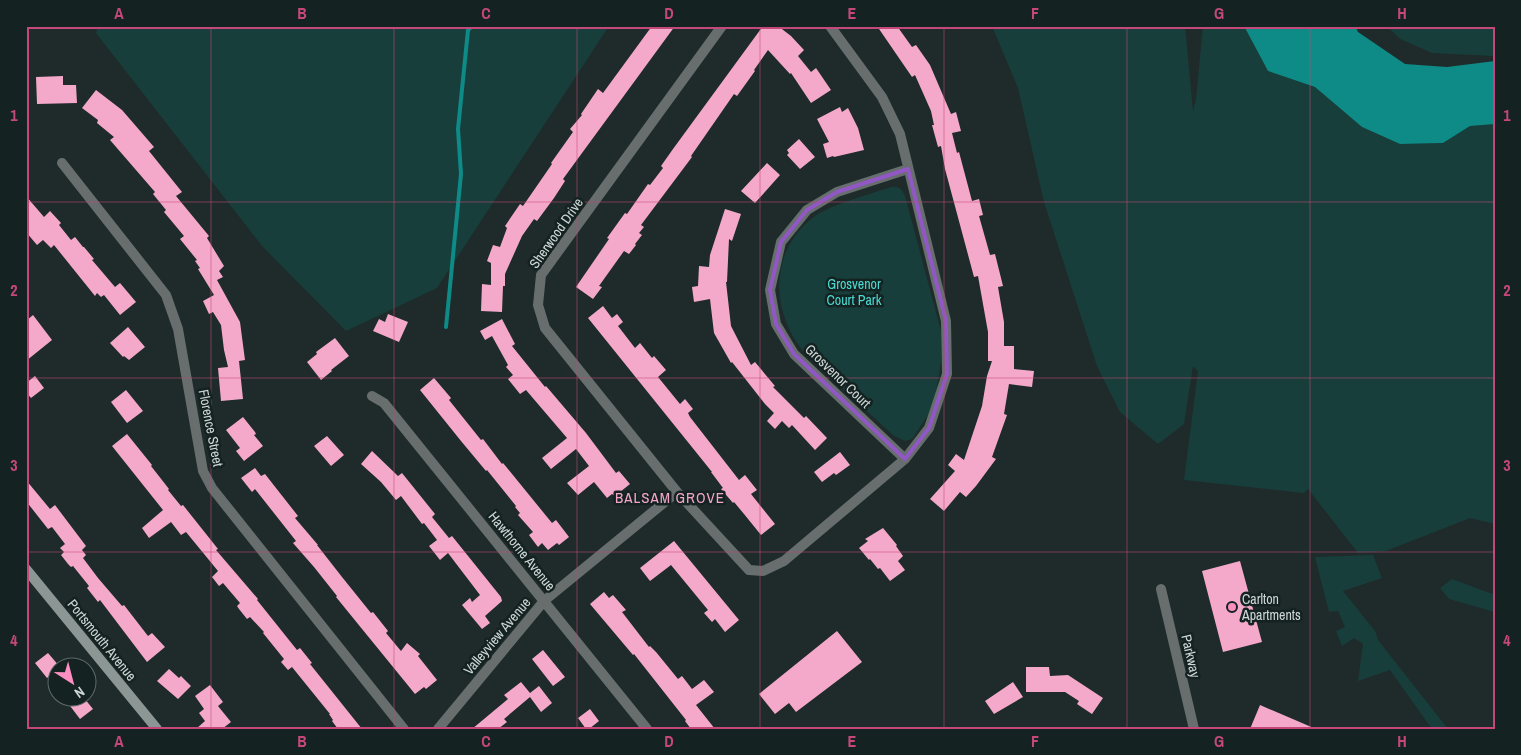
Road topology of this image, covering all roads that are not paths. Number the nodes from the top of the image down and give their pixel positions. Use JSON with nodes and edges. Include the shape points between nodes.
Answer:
{"nodes":[{"id":1,"x":722,"y":26,"type":"edge"},
{"id":2,"x":830,"y":26,"type":"edge"},
{"id":3,"x":62,"y":162,"type":"dead end"},
{"id":4,"x":908,"y":169,"type":"junction"},
{"id":5,"x":372,"y":396,"type":"dead end"},
{"id":6,"x":905,"y":459,"type":"junction"},
{"id":7,"x":677,"y":492,"type":"junction"},
{"id":8,"x":26,"y":569,"type":"edge"},
{"id":9,"x":1161,"y":589,"type":"dead end"},
{"id":10,"x":544,"y":601,"type":"junction"},
{"id":11,"x":157,"y":729,"type":"edge"},
{"id":12,"x":404,"y":729,"type":"edge"},
{"id":13,"x":438,"y":729,"type":"edge"},
{"id":14,"x":647,"y":729,"type":"edge"},
{"id":15,"x":1194,"y":729,"type":"edge"}],
"edges":[{"from":1,"to":7,"type":"street","name":"Sherwood Drive","via":[[541,275],[538,305],[545,328]]},
{"from":2,"to":4,"type":"street","via":[[882,97],[900,134]]},
{"from":3,"to":12,"type":"street","name":"Florence Street","via":[[166,295],[178,329],[204,471],[212,488]]},
{"from":4,"to":6,"type":"street","via":[[946,322],[947,374],[929,428]]},
{"from":4,"to":6,"type":"street","name":"Grosvenor Court","via":[[837,192],[807,210],[781,242],[770,290],[776,324],[794,354]]},
{"from":5,"to":10,"type":"street","name":"Hawthorne Avenue","via":[[384,403]]},
{"from":6,"to":7,"type":"street","name":"Sherwood Drive","via":[[784,560],[763,571],[749,570]]},
{"from":7,"to":10,"type":"street","name":"Valleyview Avenue"},
{"from":8,"to":11,"type":"main road","name":"Portsmouth Avenue"},
{"from":9,"to":15,"type":"street","name":"Parkway"},
{"from":10,"to":13,"type":"street","name":"Valleyview Avenue"},
{"from":10,"to":14,"type":"street","name":"Hawthorne Avenue"}]}
